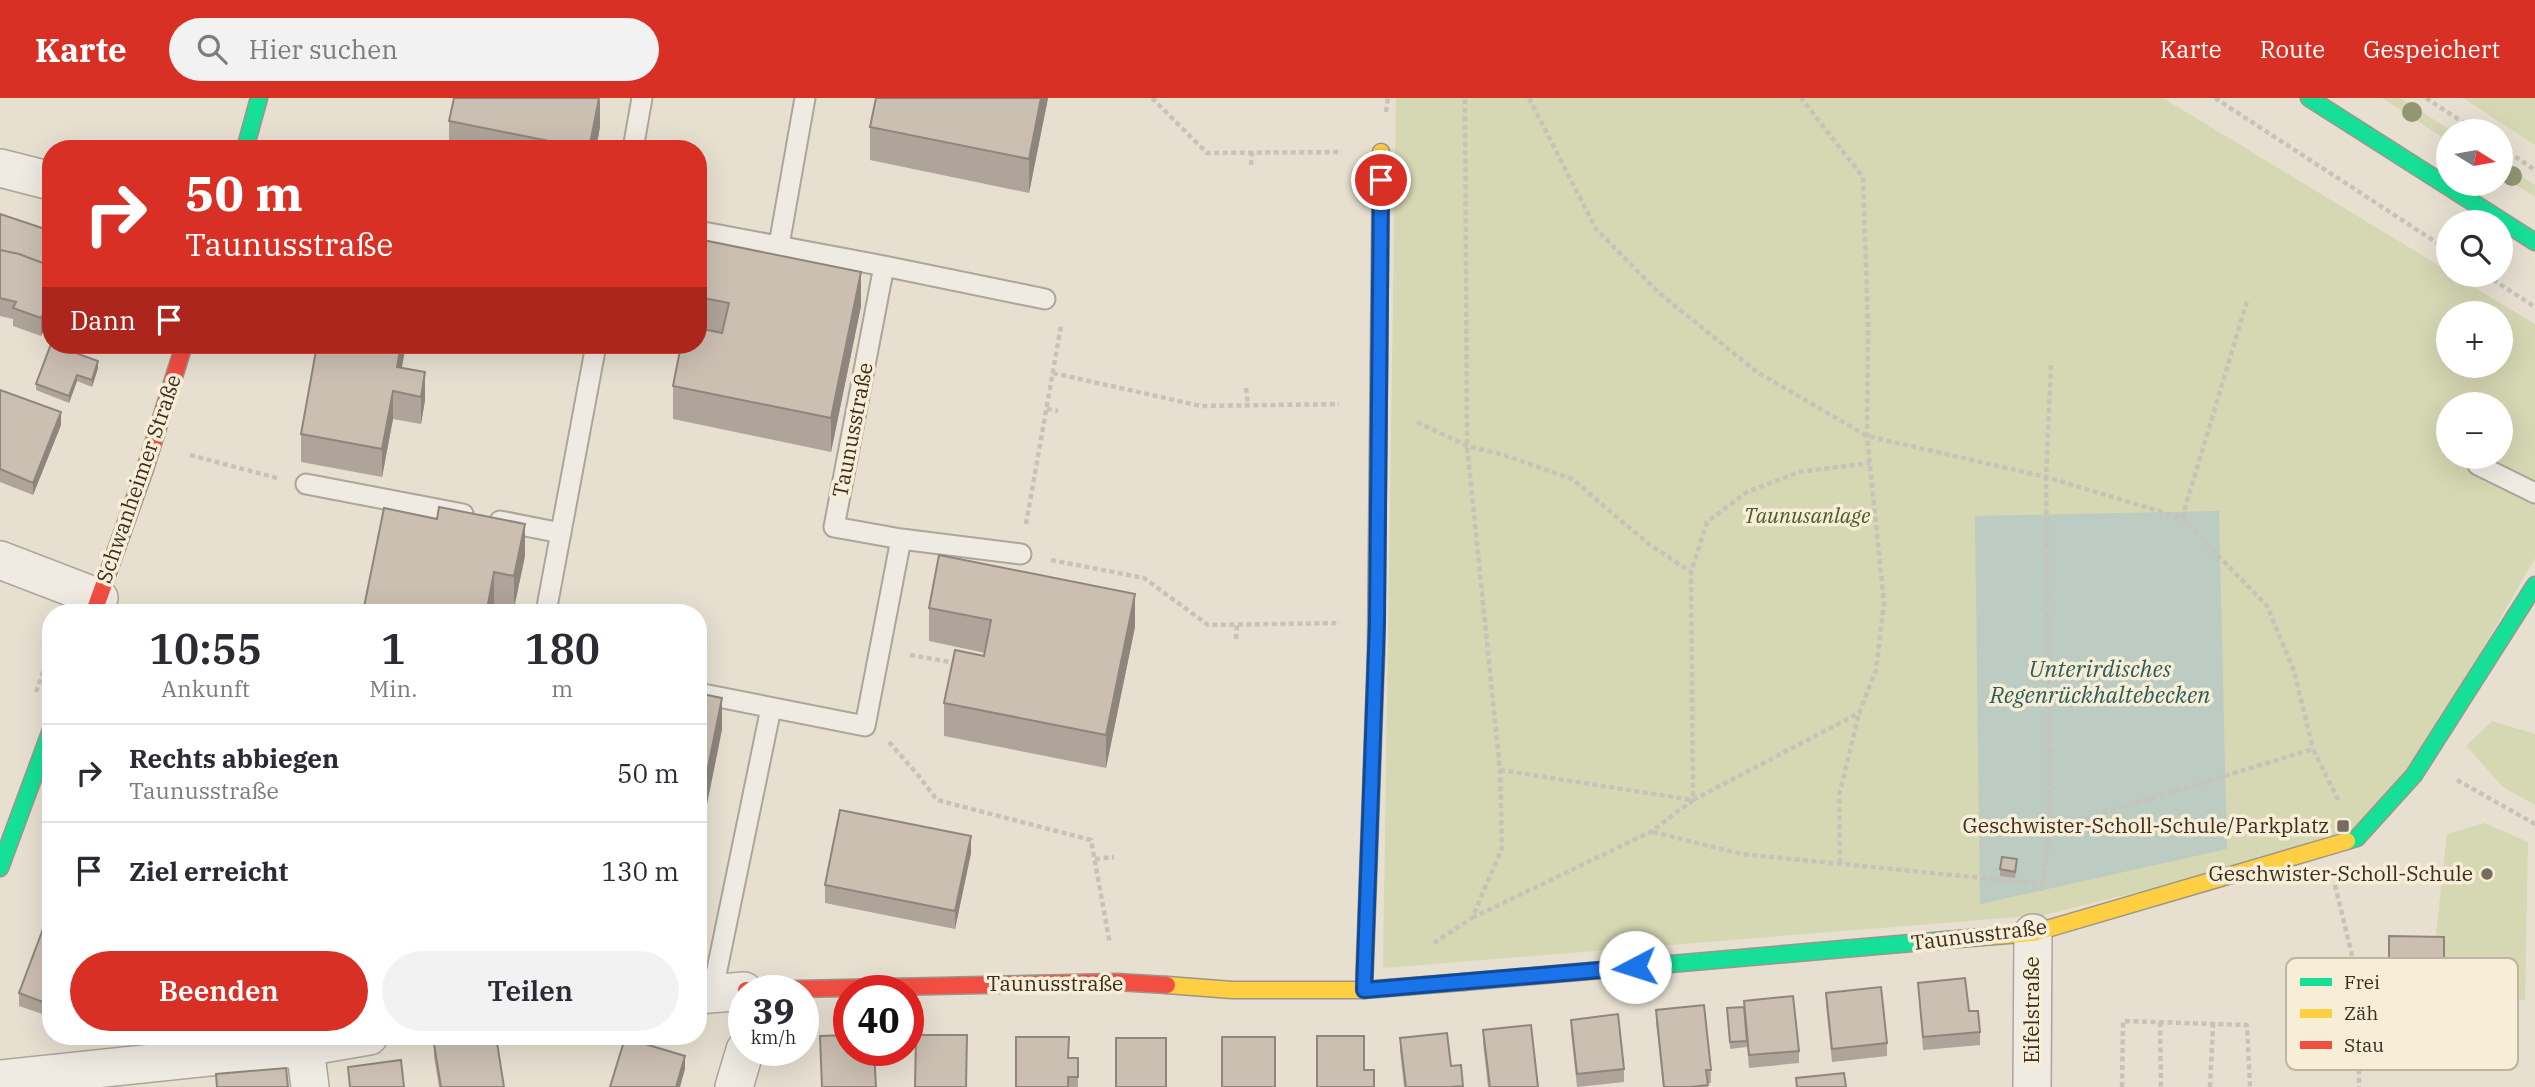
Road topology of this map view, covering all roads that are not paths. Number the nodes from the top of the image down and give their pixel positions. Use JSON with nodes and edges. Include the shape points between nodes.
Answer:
{"nodes":[{"id":1,"x":259,"y":98,"type":"edge"},
{"id":2,"x":642,"y":98,"type":"edge"},
{"id":3,"x":805,"y":98,"type":"edge"},
{"id":4,"x":2309,"y":98,"type":"edge"},
{"id":5,"x":247,"y":140,"type":"edge"},
{"id":6,"x":635,"y":140,"type":"edge"},
{"id":7,"x":1381,"y":152,"type":"road end"},
{"id":8,"x":0,"y":168,"type":"edge"},
{"id":9,"x":42,"y":179,"type":"edge"},
{"id":10,"x":707,"y":232,"type":"edge"},
{"id":11,"x":2535,"y":242,"type":"edge"},
{"id":12,"x":779,"y":245,"type":"junction"},
{"id":13,"x":884,"y":266,"type":"junction"},
{"id":14,"x":1045,"y":299,"type":"road end"},
{"id":15,"x":181,"y":354,"type":"edge"},
{"id":16,"x":594,"y":354,"type":"edge"},
{"id":17,"x":2486,"y":469,"type":"edge"},
{"id":18,"x":306,"y":484,"type":"dead end"},
{"id":19,"x":2535,"y":493,"type":"edge"},
{"id":20,"x":561,"y":533,"type":"junction"},
{"id":21,"x":901,"y":539,"type":"junction"},
{"id":22,"x":1021,"y":554,"type":"road end"},
{"id":23,"x":0,"y":560,"type":"edge"},
{"id":24,"x":2535,"y":585,"type":"edge"},
{"id":25,"x":94,"y":604,"type":"edge"},
{"id":26,"x":96,"y":604,"type":"edge"},
{"id":27,"x":547,"y":604,"type":"edge"},
{"id":28,"x":707,"y":696,"type":"edge"},
{"id":29,"x":771,"y":708,"type":"junction"},
{"id":30,"x":42,"y":754,"type":"edge"},
{"id":31,"x":0,"y":868,"type":"edge"},
{"id":32,"x":2033,"y":933,"type":"junction"},
{"id":33,"x":740,"y":975,"type":"edge"},
{"id":34,"x":819,"y":990,"type":"edge"},
{"id":35,"x":1364,"y":990,"type":"junction"},
{"id":36,"x":317,"y":1045,"type":"edge"},
{"id":37,"x":305,"y":1047,"type":"junction"},
{"id":38,"x":740,"y":1066,"type":"edge"},
{"id":39,"x":0,"y":1079,"type":"edge"},
{"id":40,"x":310,"y":1087,"type":"edge"},
{"id":41,"x":734,"y":1087,"type":"edge"},
{"id":42,"x":2032,"y":1087,"type":"edge"}],
"edges":[{"from":1,"to":5,"type":"street"},
{"from":2,"to":6,"type":"lane"},
{"from":3,"to":12,"type":"lane"},
{"from":4,"to":11,"type":"street"},
{"from":7,"to":35,"type":"street","via":[[1377,623]]},
{"from":8,"to":9,"type":"street"},
{"from":10,"to":12,"type":"lane"},
{"from":12,"to":13,"type":"lane"},
{"from":13,"to":14,"type":"lane"},
{"from":13,"to":21,"type":"lane","name":"Taunusstraße","via":[[834,527]]},
{"from":15,"to":26,"type":"street","name":"Schwanheimer Straße"},
{"from":16,"to":20,"type":"lane"},
{"from":17,"to":19,"type":"lane"},
{"from":18,"to":20,"type":"lane"},
{"from":20,"to":27,"type":"lane"},
{"from":21,"to":22,"type":"lane","name":"Taunusstraße"},
{"from":21,"to":29,"type":"lane","via":[[865,726]]},
{"from":23,"to":25,"type":"street"},
{"from":24,"to":32,"type":"street","name":"Taunusstraße","via":[[2423,761],[2357,838]]},
{"from":28,"to":29,"type":"lane"},
{"from":29,"to":33,"type":"lane","name":"Taunusstraße"},
{"from":30,"to":31,"type":"street"},
{"from":32,"to":35,"type":"street","name":"Taunusstraße"},
{"from":32,"to":42,"type":"street","name":"Eifelstraße"},
{"from":34,"to":35,"type":"street","name":"Taunusstraße","via":[[1116,982],[1232,990]]},
{"from":36,"to":37,"type":"street"},
{"from":37,"to":39,"type":"street"},
{"from":37,"to":40,"type":"street"},
{"from":38,"to":41,"type":"street"}]}
